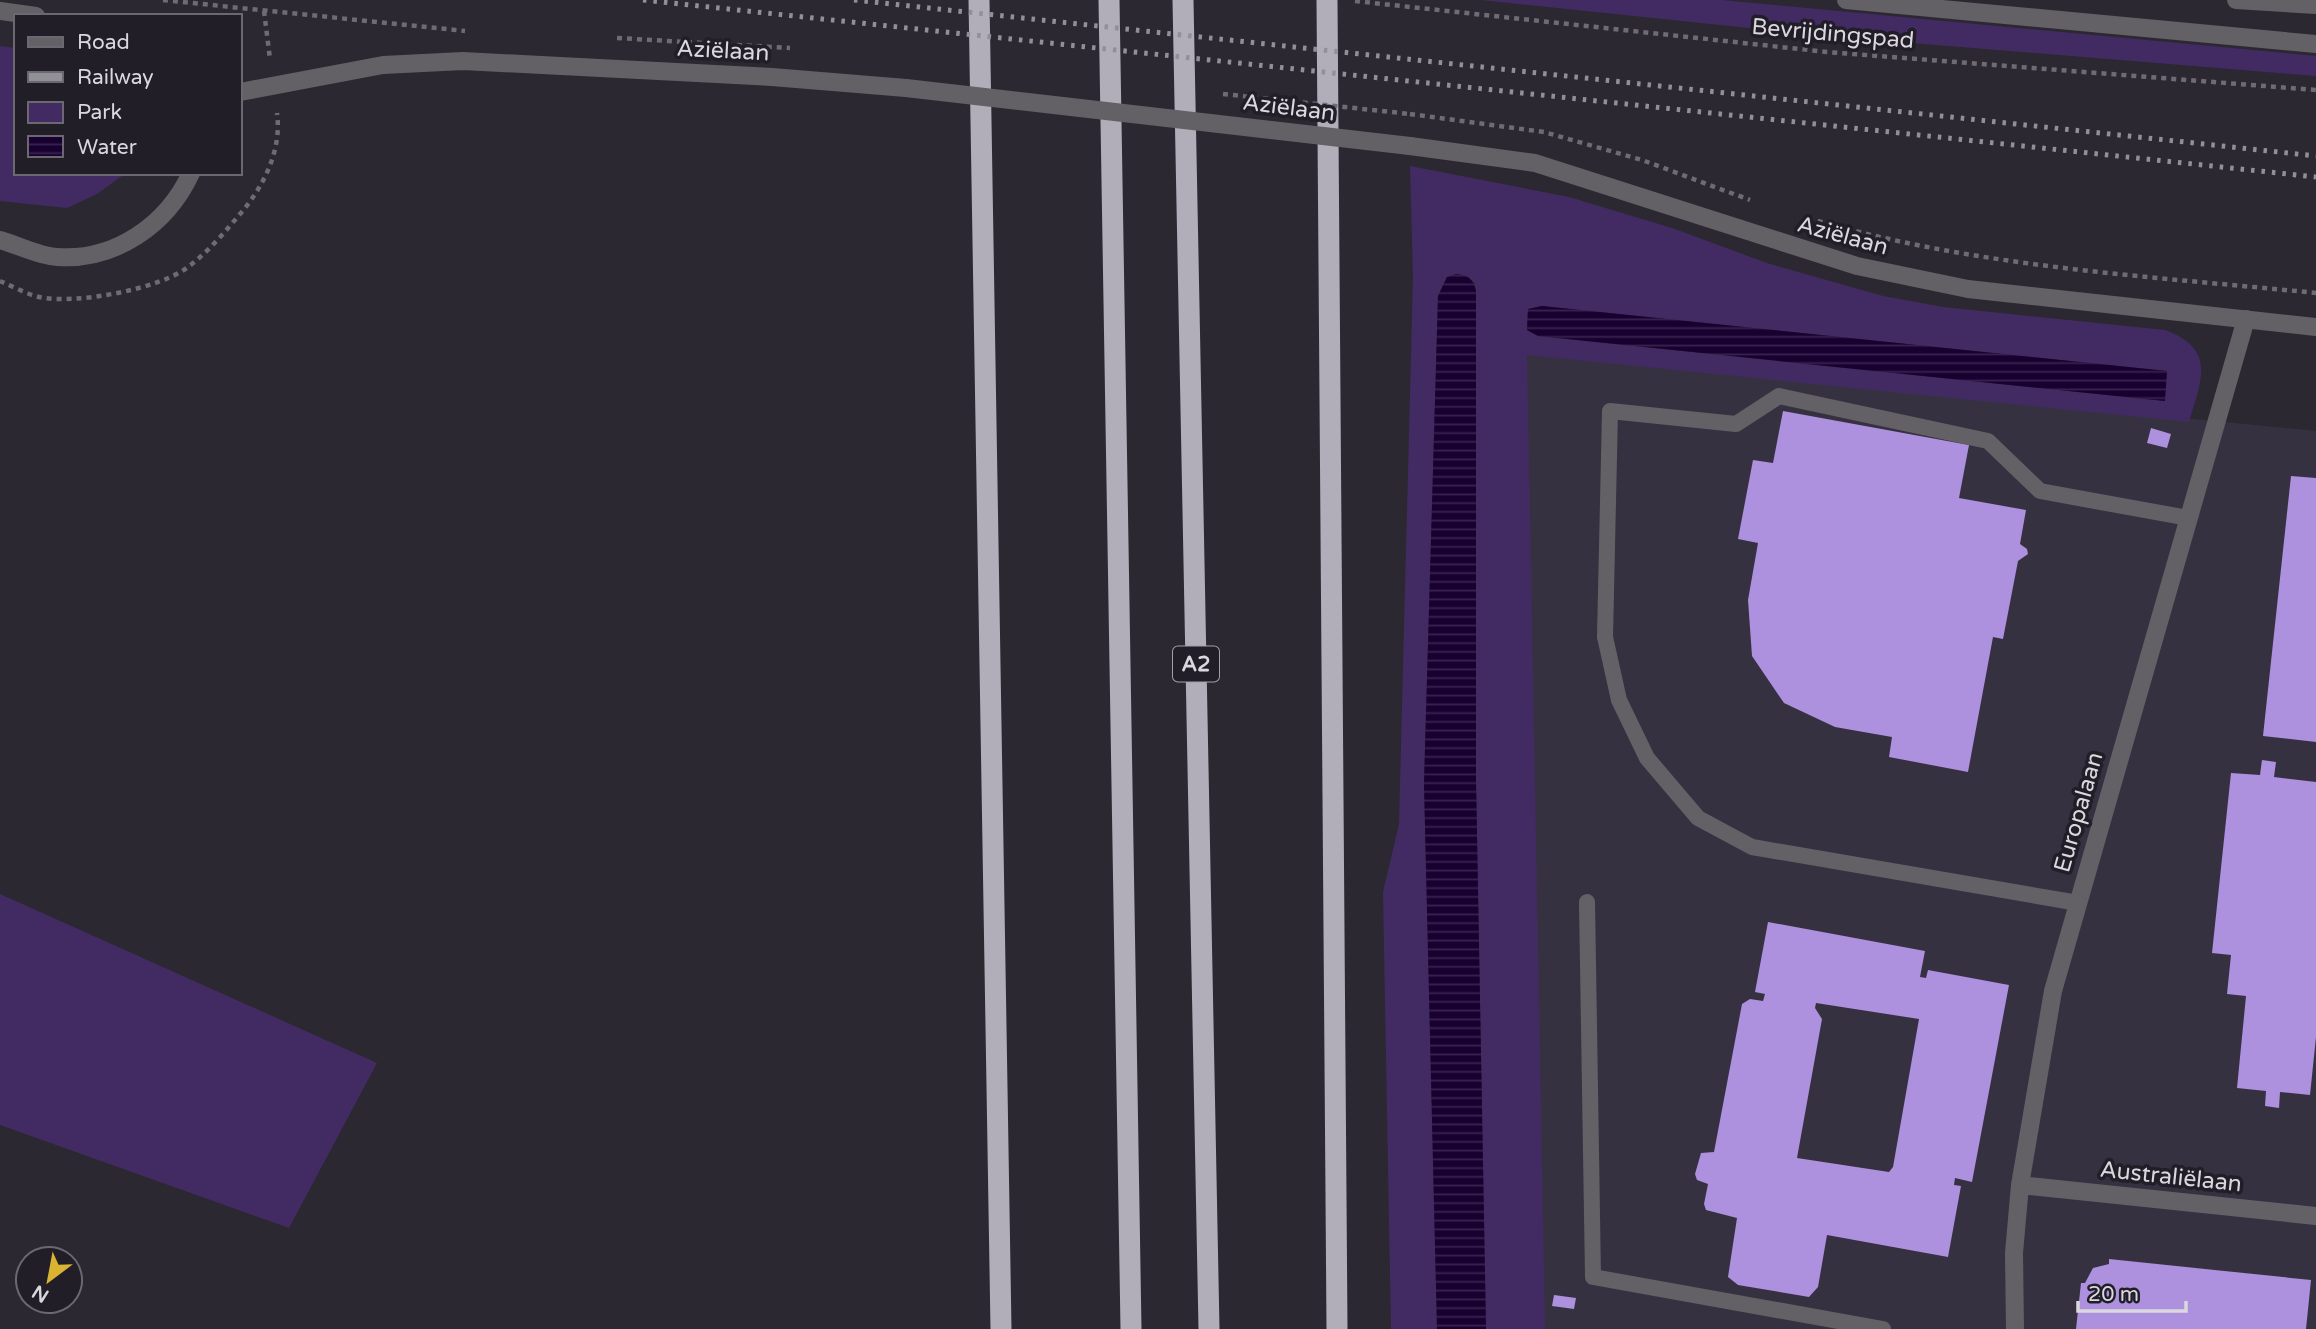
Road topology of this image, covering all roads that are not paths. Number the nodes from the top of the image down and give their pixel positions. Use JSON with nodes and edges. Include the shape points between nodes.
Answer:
{"nodes":[{"id":1,"x":979,"y":0,"type":"edge"},
{"id":2,"x":1109,"y":0,"type":"edge"},
{"id":3,"x":1184,"y":0,"type":"edge"},
{"id":4,"x":1327,"y":0,"type":"edge"},
{"id":5,"x":1846,"y":0,"type":"edge"},
{"id":6,"x":2236,"y":0,"type":"edge"},
{"id":7,"x":2316,"y":5,"type":"edge"},
{"id":8,"x":0,"y":11,"type":"edge"},
{"id":9,"x":22,"y":14,"type":"edge"},
{"id":10,"x":2316,"y":44,"type":"edge"},
{"id":11,"x":242,"y":92,"type":"edge"},
{"id":12,"x":190,"y":175,"type":"edge"},
{"id":13,"x":0,"y":240,"type":"edge"},
{"id":14,"x":2246,"y":319,"type":"junction"},
{"id":15,"x":2316,"y":327,"type":"edge"},
{"id":16,"x":2188,"y":518,"type":"junction"},
{"id":17,"x":1587,"y":902,"type":"dead end"},
{"id":18,"x":2078,"y":903,"type":"junction"},
{"id":19,"x":2020,"y":1185,"type":"junction"},
{"id":20,"x":2316,"y":1216,"type":"edge"},
{"id":21,"x":1001,"y":1329,"type":"edge"},
{"id":22,"x":1131,"y":1329,"type":"edge"},
{"id":23,"x":1209,"y":1329,"type":"edge"},
{"id":24,"x":1337,"y":1329,"type":"edge"},
{"id":25,"x":1883,"y":1329,"type":"edge"},
{"id":26,"x":2015,"y":1329,"type":"edge"}],
"edges":[{"from":1,"to":21,"type":"highway"},
{"from":2,"to":22,"type":"highway"},
{"from":3,"to":23,"type":"highway","number":"A2"},
{"from":4,"to":24,"type":"highway"},
{"from":5,"to":10,"type":"street"},
{"from":6,"to":7,"type":"street"},
{"from":8,"to":9,"type":"street"},
{"from":11,"to":14,"type":"street","name":"Aziëlaan","bridge":true,"via":[[383,65],[463,61],[906,88],[1535,163],[1869,269],[1968,289]]},
{"from":12,"to":13,"type":"street","via":[[164,214],[120,247],[56,257]]},
{"from":14,"to":15,"type":"street","name":"Aziëlaan"},
{"from":14,"to":16,"type":"street","name":"Europalaan"},
{"from":16,"to":18,"type":"street","name":"Europalaan"},
{"from":16,"to":18,"type":"lane","via":[[2040,491],[1988,441],[1779,396],[1736,424],[1610,411],[1605,637],[1619,700],[1647,758],[1698,818],[1752,847]]},
{"from":17,"to":25,"type":"lane","via":[[1593,1277]]},
{"from":18,"to":19,"type":"street","name":"Europalaan","via":[[2053,991]]},
{"from":19,"to":20,"type":"street","name":"Australiëlaan"},
{"from":19,"to":26,"type":"street","name":"Europalaan","via":[[2014,1253]]}]}
